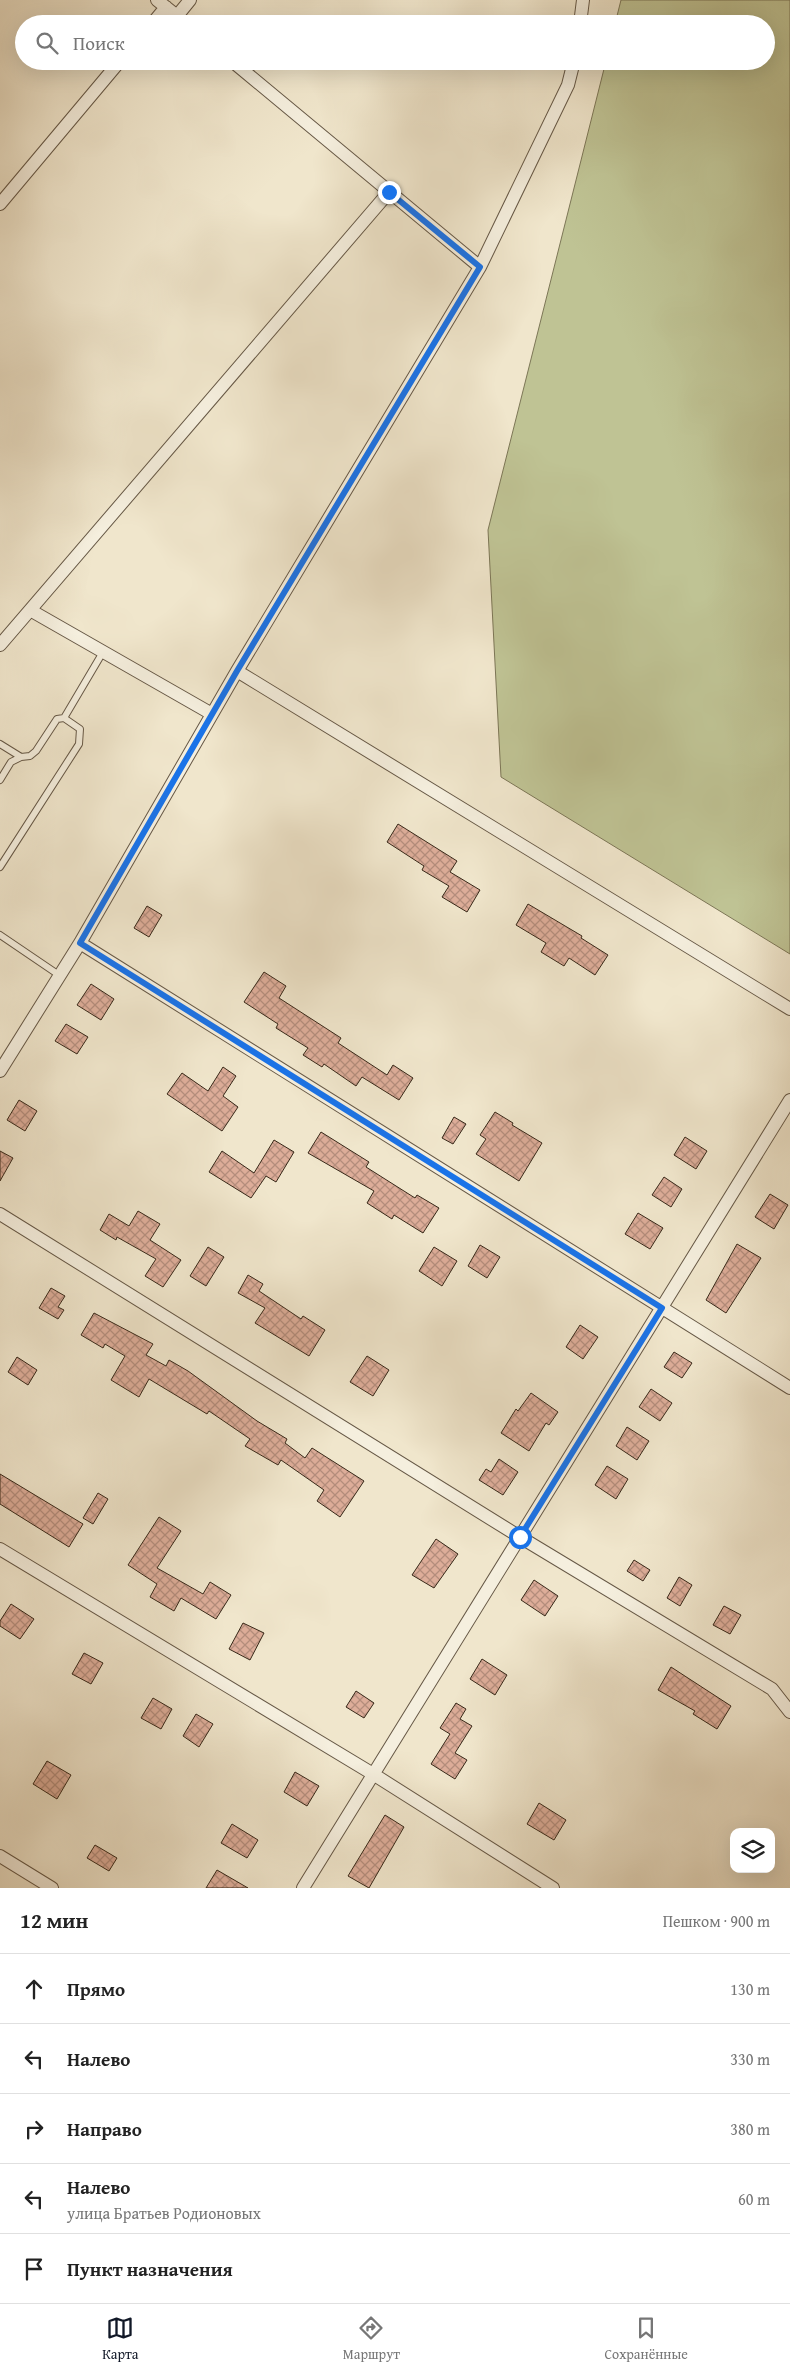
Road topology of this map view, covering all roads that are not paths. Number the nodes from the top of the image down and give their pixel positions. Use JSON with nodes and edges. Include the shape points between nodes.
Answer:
{"nodes":[{"id":1,"x":190,"y":0,"type":"edge"},
{"id":2,"x":583,"y":0,"type":"edge"},
{"id":3,"x":162,"y":4,"type":"edge"},
{"id":4,"x":176,"y":15,"type":"edge"},
{"id":5,"x":184,"y":15,"type":"edge"},
{"id":6,"x":581,"y":15,"type":"edge"},
{"id":7,"x":112,"y":70,"type":"edge"},
{"id":8,"x":243,"y":70,"type":"edge"},
{"id":9,"x":572,"y":70,"type":"edge"},
{"id":10,"x":389,"y":192,"type":"junction"},
{"id":11,"x":0,"y":204,"type":"edge"},
{"id":12,"x":480,"y":267,"type":"junction"},
{"id":13,"x":30,"y":610,"type":"junction"},
{"id":14,"x":0,"y":645,"type":"edge"},
{"id":15,"x":103,"y":652,"type":"junction"},
{"id":16,"x":237,"y":671,"type":"junction"},
{"id":17,"x":212,"y":714,"type":"junction"},
{"id":18,"x":64,"y":718,"type":"junction"},
{"id":19,"x":0,"y":744,"type":"edge"},
{"id":20,"x":21,"y":757,"type":"junction"},
{"id":21,"x":0,"y":780,"type":"edge"},
{"id":22,"x":0,"y":851,"type":"edge"},
{"id":23,"x":6,"y":856,"type":"junction"},
{"id":24,"x":0,"y":867,"type":"edge"},
{"id":25,"x":0,"y":935,"type":"edge"},
{"id":26,"x":80,"y":943,"type":"junction"},
{"id":27,"x":59,"y":975,"type":"junction"},
{"id":28,"x":790,"y":1009,"type":"edge"},
{"id":29,"x":0,"y":1071,"type":"edge"},
{"id":30,"x":790,"y":1100,"type":"edge"},
{"id":31,"x":0,"y":1214,"type":"edge"},
{"id":32,"x":662,"y":1308,"type":"junction"},
{"id":33,"x":790,"y":1388,"type":"edge"},
{"id":34,"x":520,"y":1537,"type":"junction"},
{"id":35,"x":0,"y":1548,"type":"edge"},
{"id":36,"x":790,"y":1712,"type":"edge"},
{"id":37,"x":373,"y":1774,"type":"junction"},
{"id":38,"x":0,"y":1856,"type":"edge"},
{"id":39,"x":52,"y":1888,"type":"edge"},
{"id":40,"x":303,"y":1888,"type":"edge"},
{"id":41,"x":553,"y":1888,"type":"edge"}],
"edges":[{"from":1,"to":5,"type":"street"},
{"from":2,"to":6,"type":"street"},
{"from":3,"to":4,"type":"street"},
{"from":7,"to":11,"type":"street"},
{"from":8,"to":10,"type":"street"},
{"from":9,"to":12,"type":"street","via":[[568,85]]},
{"from":10,"to":12,"type":"street"},
{"from":10,"to":13,"type":"street"},
{"from":12,"to":16,"type":"street"},
{"from":13,"to":14,"type":"street"},
{"from":13,"to":15,"type":"street"},
{"from":15,"to":17,"type":"street"},
{"from":15,"to":18,"type":"lane"},
{"from":16,"to":17,"type":"street"},
{"from":16,"to":28,"type":"street"},
{"from":17,"to":26,"type":"street"},
{"from":18,"to":20,"type":"lane","via":[[57,719],[36,752]]},
{"from":18,"to":23,"type":"lane","via":[[80,729],[78,744]]},
{"from":19,"to":20,"type":"lane"},
{"from":20,"to":21,"type":"lane","via":[[11,762]]},
{"from":22,"to":23,"type":"lane"},
{"from":23,"to":24,"type":"lane"},
{"from":25,"to":27,"type":"lane"},
{"from":26,"to":27,"type":"street"},
{"from":26,"to":32,"type":"street"},
{"from":27,"to":29,"type":"street"},
{"from":30,"to":32,"type":"street"},
{"from":31,"to":34,"type":"street"},
{"from":32,"to":33,"type":"street"},
{"from":32,"to":34,"type":"street"},
{"from":34,"to":36,"type":"street","via":[[772,1689]]},
{"from":34,"to":37,"type":"street"},
{"from":35,"to":37,"type":"street"},
{"from":37,"to":40,"type":"street"},
{"from":37,"to":41,"type":"street"},
{"from":38,"to":39,"type":"street"}]}
